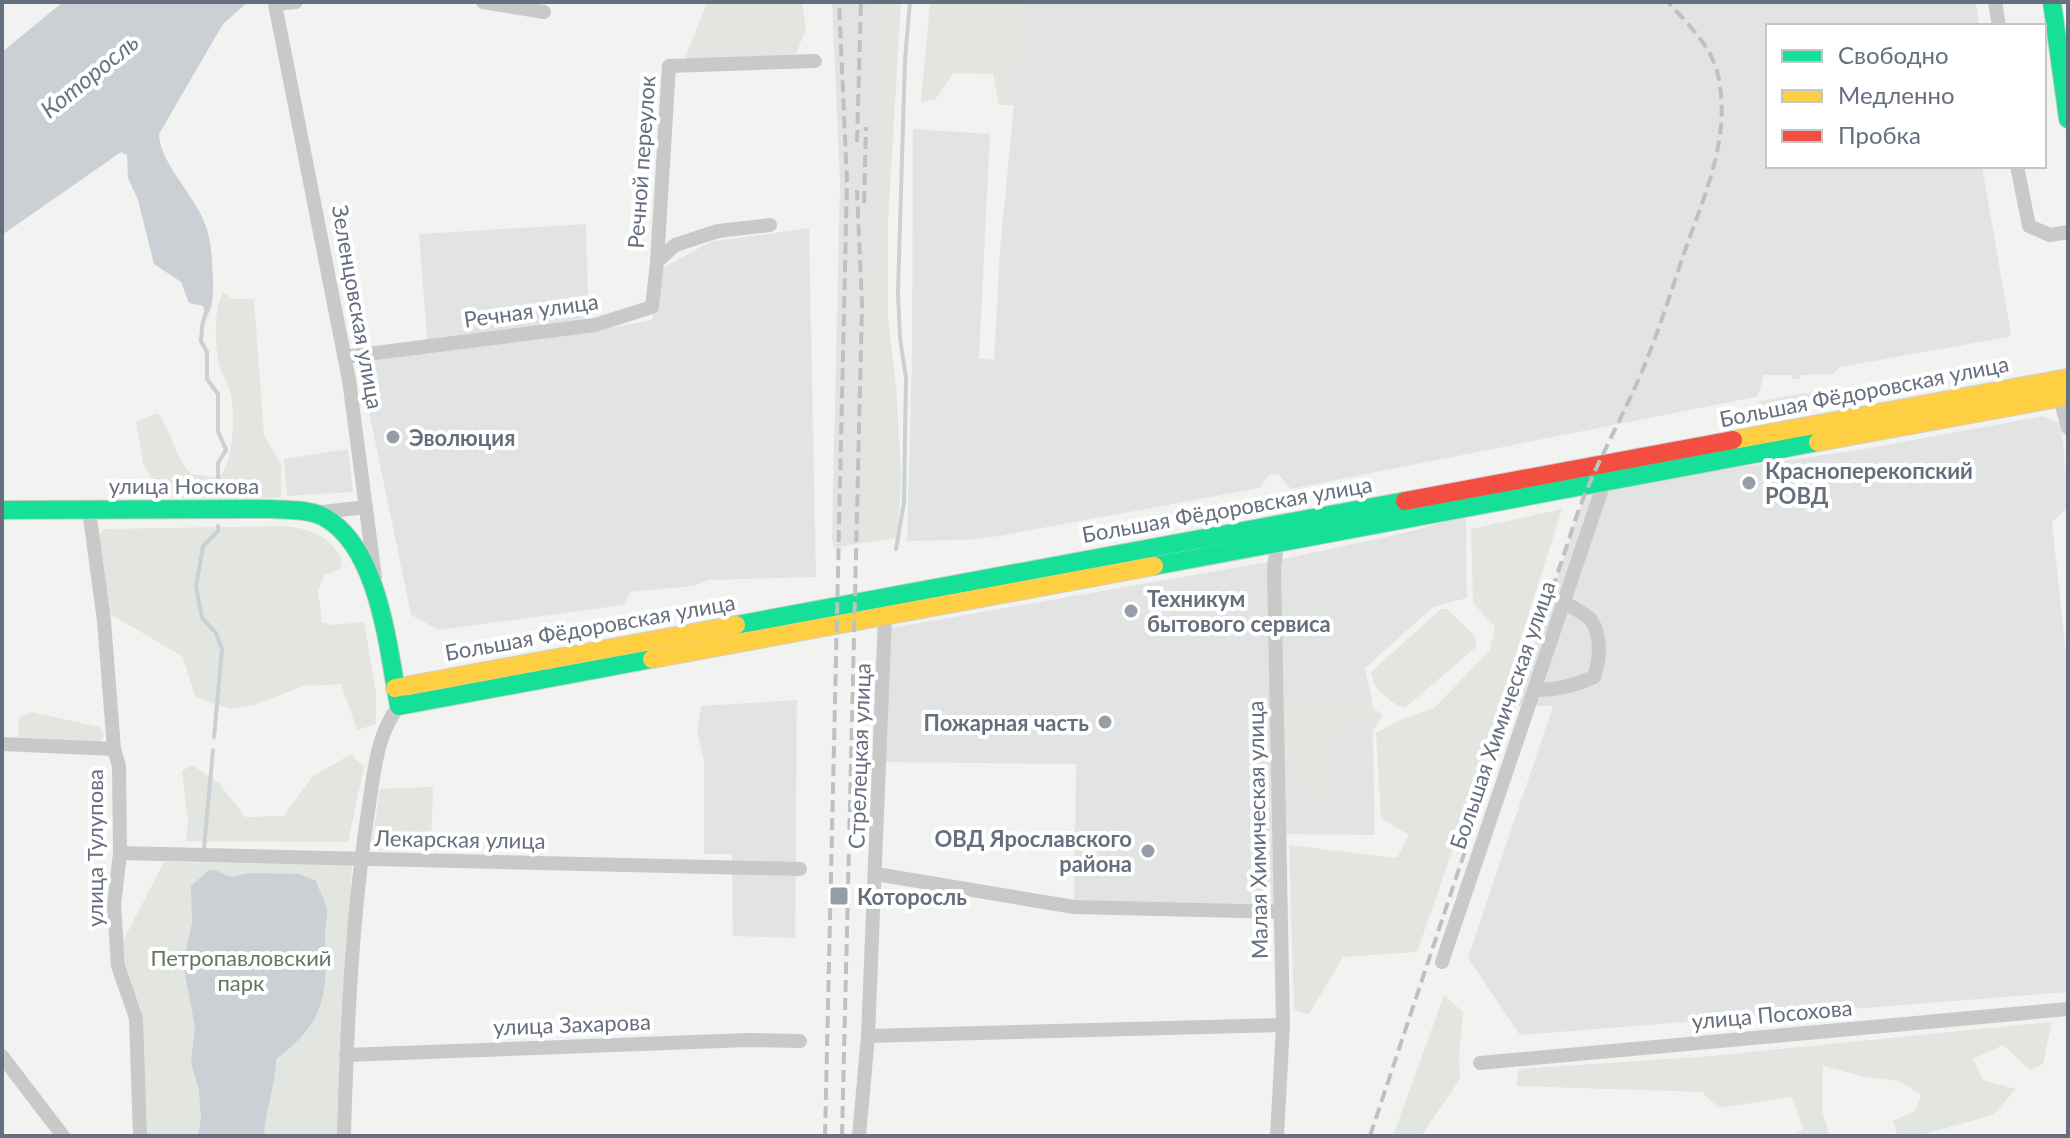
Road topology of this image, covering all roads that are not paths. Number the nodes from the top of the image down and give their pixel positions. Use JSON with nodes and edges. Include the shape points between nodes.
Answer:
{"nodes":[{"id":1,"x":296,"y":2,"type":"edge"},
{"id":2,"x":483,"y":2,"type":"edge"},
{"id":3,"x":1995,"y":2,"type":"edge"},
{"id":4,"x":2052,"y":2,"type":"edge"},
{"id":5,"x":544,"y":12,"type":"dead end"},
{"id":6,"x":1999,"y":24,"type":"edge"},
{"id":7,"x":815,"y":61,"type":"dead end"},
{"id":8,"x":2068,"y":119,"type":"edge"},
{"id":9,"x":2017,"y":168,"type":"edge"},
{"id":10,"x":770,"y":225,"type":"dead end"},
{"id":11,"x":2068,"y":232,"type":"edge"},
{"id":12,"x":657,"y":262,"type":"junction"},
{"id":13,"x":344,"y":357,"type":"junction"},
{"id":14,"x":2066,"y":385,"type":"edge"},
{"id":15,"x":2068,"y":428,"type":"edge"},
{"id":16,"x":1604,"y":483,"type":"junction"},
{"id":17,"x":366,"y":507,"type":"junction"},
{"id":18,"x":2,"y":510,"type":"edge"},
{"id":19,"x":89,"y":510,"type":"junction"},
{"id":20,"x":307,"y":512,"type":"junction"},
{"id":21,"x":1280,"y":524,"type":"junction"},
{"id":22,"x":362,"y":544,"type":"junction"},
{"id":23,"x":1277,"y":544,"type":"junction"},
{"id":24,"x":1564,"y":602,"type":"junction"},
{"id":25,"x":885,"y":616,"type":"junction"},
{"id":26,"x":1534,"y":690,"type":"junction"},
{"id":27,"x":397,"y":697,"type":"junction"},
{"id":28,"x":2,"y":744,"type":"edge"},
{"id":29,"x":114,"y":749,"type":"junction"},
{"id":30,"x":120,"y":853,"type":"junction"},
{"id":31,"x":361,"y":859,"type":"junction"},
{"id":32,"x":800,"y":869,"type":"dead end"},
{"id":33,"x":876,"y":874,"type":"junction"},
{"id":34,"x":1280,"y":912,"type":"junction"},
{"id":35,"x":1442,"y":962,"type":"dead end"},
{"id":36,"x":2068,"y":1009,"type":"edge"},
{"id":37,"x":1283,"y":1025,"type":"junction"},
{"id":38,"x":868,"y":1036,"type":"junction"},
{"id":39,"x":800,"y":1041,"type":"dead end"},
{"id":40,"x":346,"y":1055,"type":"junction"},
{"id":41,"x":2,"y":1056,"type":"edge"},
{"id":42,"x":1480,"y":1063,"type":"dead end"},
{"id":43,"x":63,"y":1136,"type":"edge"},
{"id":44,"x":140,"y":1136,"type":"edge"},
{"id":45,"x":344,"y":1136,"type":"edge"},
{"id":46,"x":859,"y":1136,"type":"edge"},
{"id":47,"x":1277,"y":1136,"type":"edge"}],
"edges":[{"from":1,"to":13,"type":"street","name":"Зеленцовская улица","via":[[275,4]]},
{"from":2,"to":5,"type":"street"},
{"from":3,"to":6,"type":"street"},
{"from":4,"to":8,"type":"main road"},
{"from":7,"to":12,"type":"street","name":"Речной переулок","via":[[669,66]]},
{"from":9,"to":11,"type":"street","via":[[2029,226],[2050,235]]},
{"from":10,"to":12,"type":"street","via":[[718,231],[675,245]]},
{"from":12,"to":13,"type":"street","name":"Речная улица","via":[[652,307],[595,325]]},
{"from":13,"to":17,"type":"street","name":"Зеленцовская улица"},
{"from":14,"to":15,"type":"street"},
{"from":14,"to":16,"type":"main road","name":"Большая Фёдоровская улица"},
{"from":14,"to":21,"type":"main road","name":"Большая Фёдоровская улица"},
{"from":16,"to":23,"type":"main road","name":"Большая Фёдоровская улица"},
{"from":16,"to":24,"type":"street","name":"Большая Химическая улица"},
{"from":17,"to":20,"type":"street","name":"улица Носкова"},
{"from":17,"to":22,"type":"street","name":"Зеленцовская улица"},
{"from":18,"to":19,"type":"main road","name":"улица Носкова"},
{"from":19,"to":20,"type":"main road","name":"улица Носкова"},
{"from":19,"to":29,"type":"street","name":"улица Тулупова"},
{"from":20,"to":22,"type":"main road","name":"Зеленцовская улица","via":[[324,517]]},
{"from":21,"to":23,"type":"street","name":"Малая Химическая улица"},
{"from":21,"to":27,"type":"main road","name":"Большая Фёдоровская улица"},
{"from":22,"to":27,"type":"main road","name":"Зеленцовская улица"},
{"from":23,"to":25,"type":"main road","name":"Большая Фёдоровская улица"},
{"from":23,"to":34,"type":"street","name":"Малая Химическая улица"},
{"from":24,"to":26,"type":"street","name":"Большая Химическая улица"},
{"from":24,"to":26,"type":"street","via":[[1590,620],[1599,664],[1594,677],[1573,687]]},
{"from":25,"to":27,"type":"main road","name":"Большая Фёдоровская улица"},
{"from":25,"to":33,"type":"street","name":"Стрелецкая улица"},
{"from":26,"to":35,"type":"street","name":"Большая Химическая улица"},
{"from":27,"to":31,"type":"street","via":[[382,738]]},
{"from":28,"to":29,"type":"street"},
{"from":29,"to":30,"type":"street","name":"улица Тулупова","via":[[119,766]]},
{"from":30,"to":31,"type":"street","name":"Лекарская улица"},
{"from":30,"to":44,"type":"street","name":"улица Тулупова","via":[[114,905],[118,966],[136,1018]]},
{"from":31,"to":32,"type":"street","name":"Лекарская улица"},
{"from":31,"to":40,"type":"street"},
{"from":33,"to":34,"type":"street","via":[[1074,907]]},
{"from":33,"to":38,"type":"street","name":"Стрелецкая улица"},
{"from":34,"to":37,"type":"street","name":"Малая Химическая улица"},
{"from":36,"to":42,"type":"street","name":"улица Посохова"},
{"from":37,"to":38,"type":"street"},
{"from":37,"to":47,"type":"street","name":"Малая Химическая улица"},
{"from":38,"to":46,"type":"street","name":"Стрелецкая улица"},
{"from":39,"to":40,"type":"street","name":"улица Захарова"},
{"from":40,"to":45,"type":"street"},
{"from":41,"to":43,"type":"street"}]}
